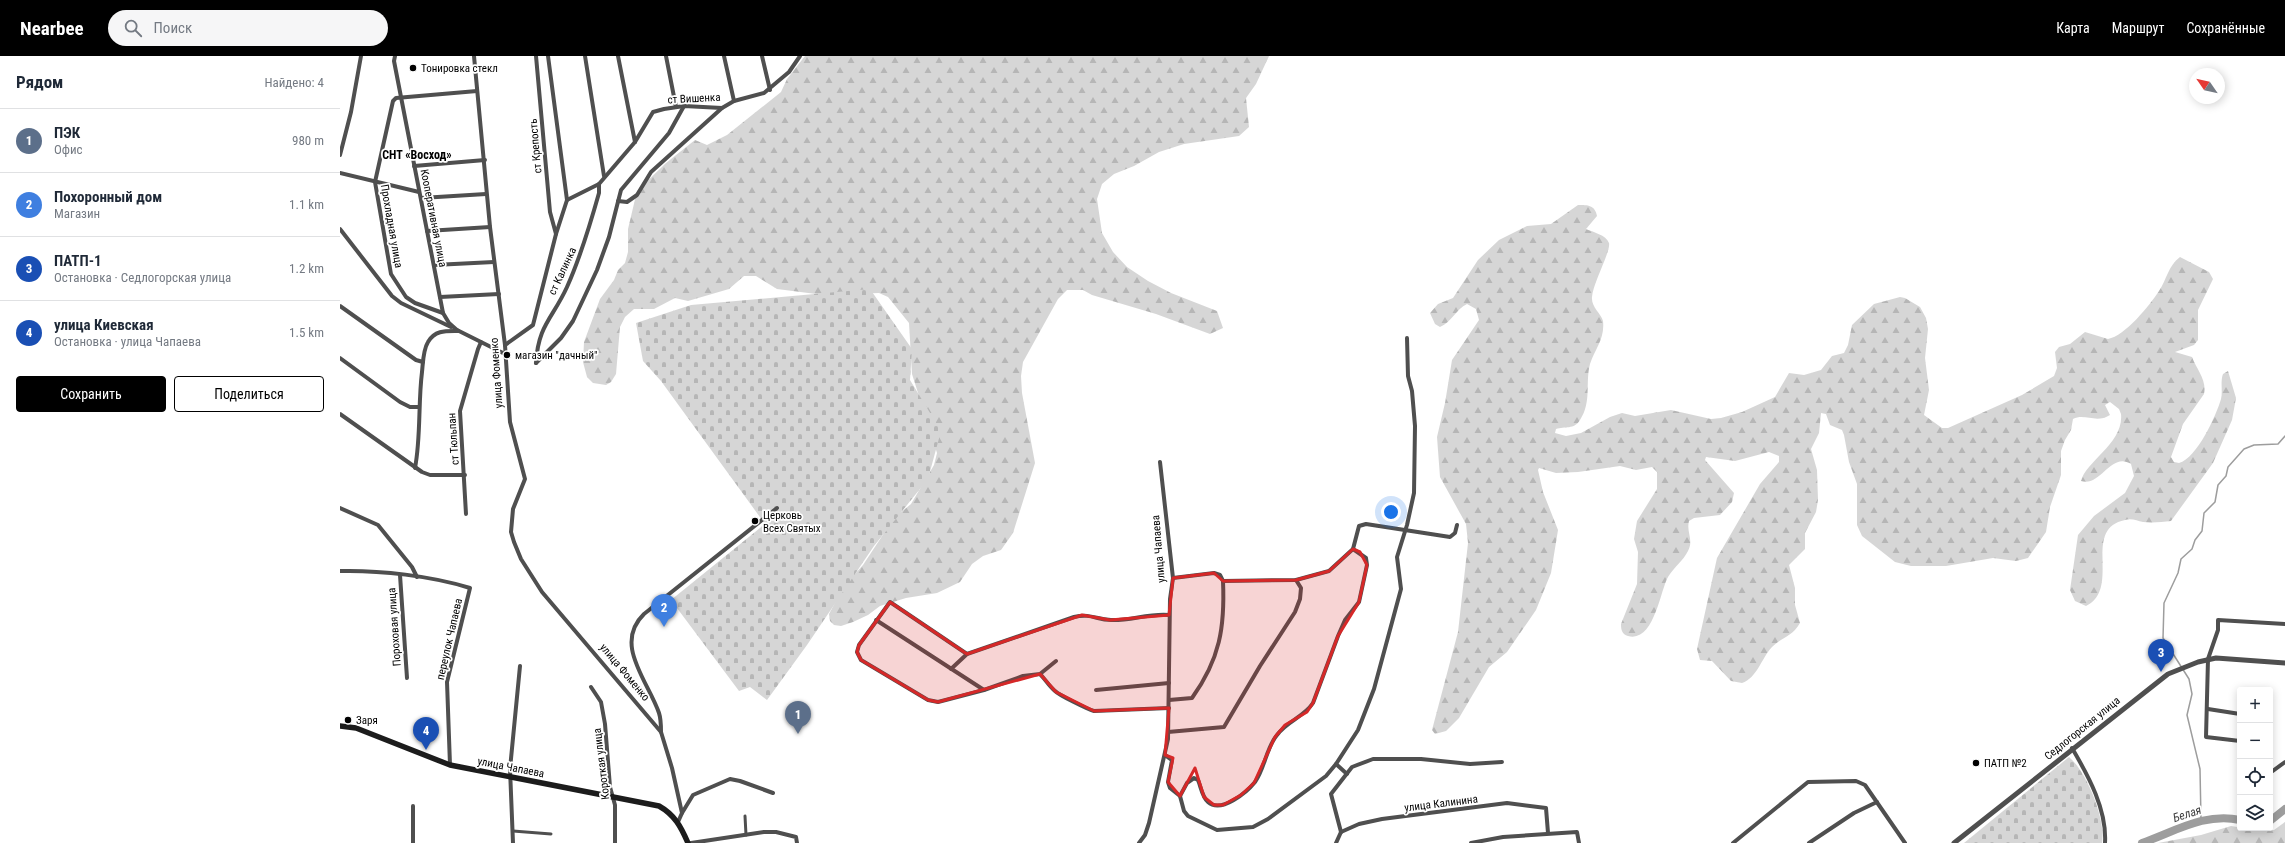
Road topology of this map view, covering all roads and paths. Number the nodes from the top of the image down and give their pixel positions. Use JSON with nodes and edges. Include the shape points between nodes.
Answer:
{"nodes":[{"id":1,"x":361,"y":56,"type":"edge"},
{"id":2,"x":395,"y":56,"type":"edge"},
{"id":3,"x":474,"y":56,"type":"edge"},
{"id":4,"x":536,"y":56,"type":"edge"},
{"id":5,"x":548,"y":56,"type":"edge"},
{"id":6,"x":585,"y":56,"type":"edge"},
{"id":7,"x":618,"y":56,"type":"edge"},
{"id":8,"x":666,"y":56,"type":"edge"},
{"id":9,"x":724,"y":56,"type":"edge"},
{"id":10,"x":762,"y":56,"type":"edge"},
{"id":11,"x":800,"y":56,"type":"edge"},
{"id":12,"x":477,"y":90,"type":"junction"},
{"id":13,"x":770,"y":90,"type":"junction"},
{"id":14,"x":401,"y":96,"type":"junction"},
{"id":15,"x":734,"y":101,"type":"junction"},
{"id":16,"x":684,"y":106,"type":"junction"},
{"id":17,"x":676,"y":107,"type":"junction"},
{"id":18,"x":722,"y":108,"type":"junction"},
{"id":19,"x":635,"y":142,"type":"junction"},
{"id":20,"x":340,"y":155,"type":"edge"},
{"id":21,"x":485,"y":160,"type":"junction"},
{"id":22,"x":414,"y":166,"type":"junction"},
{"id":23,"x":340,"y":173,"type":"edge"},
{"id":24,"x":604,"y":176,"type":"junction"},
{"id":25,"x":375,"y":182,"type":"junction"},
{"id":26,"x":600,"y":184,"type":"junction"},
{"id":27,"x":419,"y":192,"type":"junction"},
{"id":28,"x":486,"y":194,"type":"junction"},
{"id":29,"x":420,"y":198,"type":"junction"},
{"id":30,"x":567,"y":200,"type":"junction"},
{"id":31,"x":618,"y":201,"type":"junction"},
{"id":32,"x":490,"y":227,"type":"junction"},
{"id":33,"x":340,"y":229,"type":"edge"},
{"id":34,"x":427,"y":231,"type":"junction"},
{"id":35,"x":556,"y":234,"type":"junction"},
{"id":36,"x":494,"y":262,"type":"junction"},
{"id":37,"x":434,"y":265,"type":"junction"},
{"id":38,"x":499,"y":294,"type":"junction"},
{"id":39,"x":440,"y":297,"type":"junction"},
{"id":40,"x":340,"y":306,"type":"edge"},
{"id":41,"x":442,"y":314,"type":"junction"},
{"id":42,"x":458,"y":331,"type":"junction"},
{"id":43,"x":1407,"y":338,"type":"dead end"},
{"id":44,"x":482,"y":342,"type":"junction"},
{"id":45,"x":505,"y":345,"type":"junction"},
{"id":46,"x":505,"y":354,"type":"junction"},
{"id":47,"x":340,"y":358,"type":"edge"},
{"id":48,"x":423,"y":362,"type":"junction"},
{"id":49,"x":418,"y":407,"type":"junction"},
{"id":50,"x":340,"y":414,"type":"edge"},
{"id":51,"x":1160,"y":462,"type":"dead end"},
{"id":52,"x":415,"y":468,"type":"junction"},
{"id":53,"x":465,"y":475,"type":"junction"},
{"id":54,"x":340,"y":508,"type":"edge"},
{"id":55,"x":777,"y":508,"type":"dead end"},
{"id":56,"x":466,"y":514,"type":"dead end"},
{"id":57,"x":1456,"y":525,"type":"dead end"},
{"id":58,"x":1404,"y":530,"type":"junction"},
{"id":59,"x":1353,"y":550,"type":"junction"},
{"id":60,"x":340,"y":571,"type":"edge"},
{"id":61,"x":400,"y":575,"type":"junction"},
{"id":62,"x":417,"y":577,"type":"junction"},
{"id":63,"x":1173,"y":578,"type":"junction"},
{"id":64,"x":1223,"y":580,"type":"junction"},
{"id":65,"x":1296,"y":580,"type":"junction"},
{"id":66,"x":470,"y":588,"type":"joint"},
{"id":67,"x":1169,"y":615,"type":"junction"},
{"id":68,"x":876,"y":620,"type":"junction"},
{"id":69,"x":2285,"y":624,"type":"edge"},
{"id":70,"x":967,"y":654,"type":"junction"},
{"id":71,"x":2208,"y":659,"type":"junction"},
{"id":72,"x":1056,"y":661,"type":"dead end"},
{"id":73,"x":2285,"y":662,"type":"edge"},
{"id":74,"x":520,"y":666,"type":"dead end"},
{"id":75,"x":951,"y":669,"type":"junction"},
{"id":76,"x":1040,"y":674,"type":"junction"},
{"id":77,"x":407,"y":678,"type":"dead end"},
{"id":78,"x":1169,"y":683,"type":"junction"},
{"id":79,"x":591,"y":686,"type":"dead end"},
{"id":80,"x":984,"y":690,"type":"junction"},
{"id":81,"x":1096,"y":690,"type":"dead end"},
{"id":82,"x":1169,"y":700,"type":"junction"},
{"id":83,"x":1169,"y":708,"type":"junction"},
{"id":84,"x":2208,"y":709,"type":"junction"},
{"id":85,"x":2237,"y":714,"type":"edge"},
{"id":86,"x":340,"y":726,"type":"edge"},
{"id":87,"x":661,"y":732,"type":"junction"},
{"id":88,"x":1168,"y":732,"type":"junction"},
{"id":89,"x":2237,"y":741,"type":"edge"},
{"id":90,"x":2072,"y":748,"type":"junction"},
{"id":91,"x":1165,"y":755,"type":"junction"},
{"id":92,"x":1502,"y":762,"type":"dead end"},
{"id":93,"x":2285,"y":762,"type":"edge"},
{"id":94,"x":1336,"y":764,"type":"junction"},
{"id":95,"x":450,"y":765,"type":"junction"},
{"id":96,"x":2273,"y":771,"type":"edge"},
{"id":97,"x":1346,"y":774,"type":"junction"},
{"id":98,"x":510,"y":777,"type":"junction"},
{"id":99,"x":773,"y":793,"type":"dead end"},
{"id":100,"x":612,"y":796,"type":"junction"},
{"id":101,"x":1180,"y":796,"type":"junction"},
{"id":102,"x":1877,"y":802,"type":"junction"},
{"id":103,"x":413,"y":806,"type":"dead end"},
{"id":104,"x":682,"y":813,"type":"junction"},
{"id":105,"x":745,"y":816,"type":"dead end"},
{"id":106,"x":678,"y":822,"type":"junction"},
{"id":107,"x":513,"y":831,"type":"junction"},
{"id":108,"x":1341,"y":832,"type":"junction"},
{"id":109,"x":1548,"y":833,"type":"junction"},
{"id":110,"x":551,"y":834,"type":"dead end"},
{"id":111,"x":746,"y":835,"type":"junction"},
{"id":112,"x":413,"y":843,"type":"edge"},
{"id":113,"x":513,"y":843,"type":"edge"},
{"id":114,"x":615,"y":843,"type":"edge"},
{"id":115,"x":690,"y":843,"type":"edge"},
{"id":116,"x":797,"y":843,"type":"edge"},
{"id":117,"x":1139,"y":843,"type":"edge"},
{"id":118,"x":1336,"y":843,"type":"edge"},
{"id":119,"x":1471,"y":843,"type":"edge"},
{"id":120,"x":1580,"y":843,"type":"edge"},
{"id":121,"x":1733,"y":843,"type":"edge"},
{"id":122,"x":1809,"y":843,"type":"edge"},
{"id":123,"x":1905,"y":843,"type":"edge"},
{"id":124,"x":1954,"y":843,"type":"edge"},
{"id":125,"x":2105,"y":843,"type":"edge"}],
"edges":[{"from":1,"to":20,"type":"street"},
{"from":2,"to":14,"type":"street","name":"Кооперативная улица"},
{"from":3,"to":12,"type":"street","name":"улица Фоменко"},
{"from":4,"to":35,"type":"street","name":"ст Крепость","via":[[550,212]]},
{"from":5,"to":30,"type":"street"},
{"from":6,"to":24,"type":"street"},
{"from":7,"to":19,"type":"street"},
{"from":8,"to":17,"type":"street"},
{"from":9,"to":15,"type":"street"},
{"from":10,"to":13,"type":"street"},
{"from":11,"to":13,"type":"street","name":"ст Вишенка","via":[[789,72]]},
{"from":12,"to":14,"type":"street"},
{"from":12,"to":21,"type":"street","name":"улица Фоменко"},
{"from":13,"to":15,"type":"street","name":"ст Вишенка"},
{"from":14,"to":22,"type":"street","name":"Кооперативная улица"},
{"from":14,"to":25,"type":"street","name":"Прохладная улица","via":[[393,101]]},
{"from":15,"to":18,"type":"street","name":"ст Вишенка"},
{"from":16,"to":17,"type":"street","name":"ст Вишенка"},
{"from":16,"to":18,"type":"street","name":"ст Вишенка"},
{"from":16,"to":31,"type":"street","via":[[669,133],[625,182]]},
{"from":17,"to":19,"type":"street","name":"ст Вишенка","via":[[653,112]]},
{"from":18,"to":31,"type":"street","via":[[651,172],[637,195],[627,202]]},
{"from":19,"to":24,"type":"street","name":"ст Вишенка"},
{"from":21,"to":22,"type":"street"},
{"from":21,"to":28,"type":"street","name":"улица Фоменко"},
{"from":22,"to":27,"type":"street","name":"Кооперативная улица"},
{"from":23,"to":25,"type":"street"},
{"from":24,"to":26,"type":"street","name":"ст Калинка"},
{"from":25,"to":27,"type":"street"},
{"from":25,"to":41,"type":"street","name":"Прохладная улица","via":[[391,274],[406,297]]},
{"from":26,"to":30,"type":"street"},
{"from":26,"to":31,"type":"street","name":"ст Калинка","via":[[582,253],[566,289],[543,327],[537,346],[536,363],[561,338],[573,320],[599,264]]},
{"from":27,"to":29,"type":"street","name":"Кооперативная улица"},
{"from":28,"to":29,"type":"street"},
{"from":28,"to":32,"type":"street","name":"улица Фоменко"},
{"from":29,"to":34,"type":"street","name":"Кооперативная улица"},
{"from":30,"to":35,"type":"street"},
{"from":32,"to":34,"type":"street"},
{"from":32,"to":36,"type":"street","name":"улица Фоменко"},
{"from":33,"to":42,"type":"street","via":[[392,296]]},
{"from":34,"to":37,"type":"street","name":"Кооперативная улица"},
{"from":35,"to":45,"type":"street","via":[[533,325]]},
{"from":36,"to":37,"type":"street"},
{"from":36,"to":38,"type":"street","name":"улица Фоменко"},
{"from":37,"to":39,"type":"street","name":"Кооперативная улица"},
{"from":38,"to":39,"type":"street"},
{"from":38,"to":45,"type":"street","name":"улица Фоменко"},
{"from":39,"to":41,"type":"street","name":"Кооперативная улица"},
{"from":40,"to":48,"type":"street","via":[[416,360]]},
{"from":41,"to":42,"type":"street"},
{"from":42,"to":44,"type":"street"},
{"from":42,"to":48,"type":"street","via":[[444,330],[436,333],[428,342]]},
{"from":43,"to":58,"type":"street","via":[[1408,376],[1415,426],[1413,445],[1416,478]]},
{"from":44,"to":46,"type":"street"},
{"from":44,"to":53,"type":"street","name":"ст Тюльпан","via":[[460,406]]},
{"from":45,"to":46,"type":"street","name":"улица Фоменко"},
{"from":46,"to":87,"type":"street","name":"улица Фоменко","via":[[510,422],[525,479],[513,510],[511,532],[521,559],[542,592]]},
{"from":47,"to":49,"type":"street","via":[[400,402],[410,407]]},
{"from":48,"to":49,"type":"street"},
{"from":49,"to":52,"type":"street"},
{"from":50,"to":52,"type":"street"},
{"from":51,"to":63,"type":"street","name":"улица Чапаева"},
{"from":52,"to":53,"type":"street","via":[[430,475]]},
{"from":53,"to":56,"type":"street","name":"ст Тюльпан"},
{"from":54,"to":62,"type":"street","via":[[378,525]]},
{"from":55,"to":87,"type":"street","via":[[644,614],[633,628],[631,635],[634,657],[659,714]]},
{"from":57,"to":58,"type":"street","via":[[1455,533],[1450,538]]},
{"from":58,"to":59,"type":"street","via":[[1362,524],[1359,526]]},
{"from":58,"to":94,"type":"street","via":[[1397,557],[1401,589],[1374,689],[1358,730]]},
{"from":59,"to":65,"type":"street","via":[[1329,571]]},
{"from":59,"to":101,"type":"street","via":[[1366,558],[1367,565],[1359,602],[1342,625],[1313,703],[1307,712],[1284,725],[1275,737],[1254,783],[1241,795],[1223,805],[1214,805],[1204,797],[1198,780],[1194,778],[1187,783]]},
{"from":60,"to":61,"type":"street","name":"Пороховая улица","via":[[364,570]]},
{"from":61,"to":62,"type":"street","name":"Пороховая улица"},
{"from":61,"to":77,"type":"street","name":"Пороховая улица"},
{"from":62,"to":66,"type":"street","name":"Пороховая улица"},
{"from":63,"to":64,"type":"street","via":[[1214,573]]},
{"from":63,"to":67,"type":"street","name":"улица Чапаева"},
{"from":64,"to":65,"type":"street"},
{"from":64,"to":82,"type":"street","via":[[1221,636],[1215,660],[1192,698]]},
{"from":65,"to":88,"type":"street","via":[[1301,588],[1295,612],[1224,726]]},
{"from":66,"to":95,"type":"street","name":"переулок Чапаева","via":[[447,677]]},
{"from":67,"to":70,"type":"street","via":[[1110,620],[1082,615]]},
{"from":67,"to":78,"type":"street","name":"улица Чапаева"},
{"from":68,"to":70,"type":"street","via":[[890,602]]},
{"from":68,"to":75,"type":"street"},
{"from":68,"to":80,"type":"street","via":[[859,646],[857,652],[861,660],[928,700],[938,702]]},
{"from":69,"to":71,"type":"street","via":[[2218,620],[2218,630]]},
{"from":70,"to":75,"type":"street"},
{"from":71,"to":73,"type":"street"},
{"from":71,"to":84,"type":"street"},
{"from":71,"to":90,"type":"street","name":"Седлогорская улица","via":[[2168,674]]},
{"from":72,"to":76,"type":"street"},
{"from":74,"to":98,"type":"street"},
{"from":75,"to":80,"type":"street"},
{"from":76,"to":80,"type":"street","via":[[1023,676]]},
{"from":76,"to":83,"type":"street","via":[[1056,692],[1094,711]]},
{"from":78,"to":81,"type":"street"},
{"from":78,"to":82,"type":"street","name":"улица Чапаева"},
{"from":79,"to":100,"type":"street","name":"Короткая улица","via":[[601,702]]},
{"from":82,"to":83,"type":"street","name":"улица Чапаева"},
{"from":83,"to":88,"type":"street","name":"улица Чапаева"},
{"from":84,"to":85,"type":"street"},
{"from":84,"to":89,"type":"street","via":[[2206,737]]},
{"from":86,"to":95,"type":"main road","name":"улица Чапаева","via":[[356,728]]},
{"from":87,"to":104,"type":"street","name":"улица Фоменко"},
{"from":88,"to":91,"type":"street","name":"улица Чапаева"},
{"from":90,"to":124,"type":"street","name":"Седлогорская улица"},
{"from":90,"to":125,"type":"street","via":[[2100,807],[2106,826]]},
{"from":91,"to":101,"type":"street","via":[[1172,760],[1168,782],[1170,788]]},
{"from":91,"to":117,"type":"street","name":"улица Чапаева","via":[[1145,835]]},
{"from":92,"to":97,"type":"street","via":[[1470,764],[1421,759],[1373,759],[1352,767]]},
{"from":93,"to":96,"type":"street"},
{"from":94,"to":97,"type":"street"},
{"from":94,"to":101,"type":"street","via":[[1308,790],[1253,827],[1217,830],[1188,816]]},
{"from":95,"to":98,"type":"main road","name":"улица Чапаева"},
{"from":97,"to":108,"type":"street","via":[[1331,794]]},
{"from":98,"to":100,"type":"main road","name":"улица Чапаева"},
{"from":98,"to":107,"type":"street"},
{"from":99,"to":104,"type":"street","via":[[730,780],[693,795]]},
{"from":100,"to":106,"type":"main road","name":"улица Чапаева","via":[[660,806]]},
{"from":100,"to":114,"type":"street","name":"Короткая улица","via":[[615,805]]},
{"from":102,"to":121,"type":"street","via":[[1865,785],[1856,781],[1808,782]]},
{"from":102,"to":122,"type":"street","via":[[1854,813]]},
{"from":102,"to":123,"type":"street"},
{"from":103,"to":112,"type":"street"},
{"from":104,"to":106,"type":"street"},
{"from":105,"to":111,"type":"street"},
{"from":106,"to":115,"type":"main road"},
{"from":107,"to":110,"type":"street"},
{"from":107,"to":113,"type":"street"},
{"from":108,"to":109,"type":"street","name":"улица Калинина","via":[[1359,824],[1382,819],[1507,803],[1546,808]]},
{"from":108,"to":118,"type":"street"},
{"from":109,"to":119,"type":"street"},
{"from":109,"to":120,"type":"street","via":[[1577,832]]},
{"from":111,"to":115,"type":"street"},
{"from":111,"to":116,"type":"street","via":[[776,832],[796,837]]}]}
